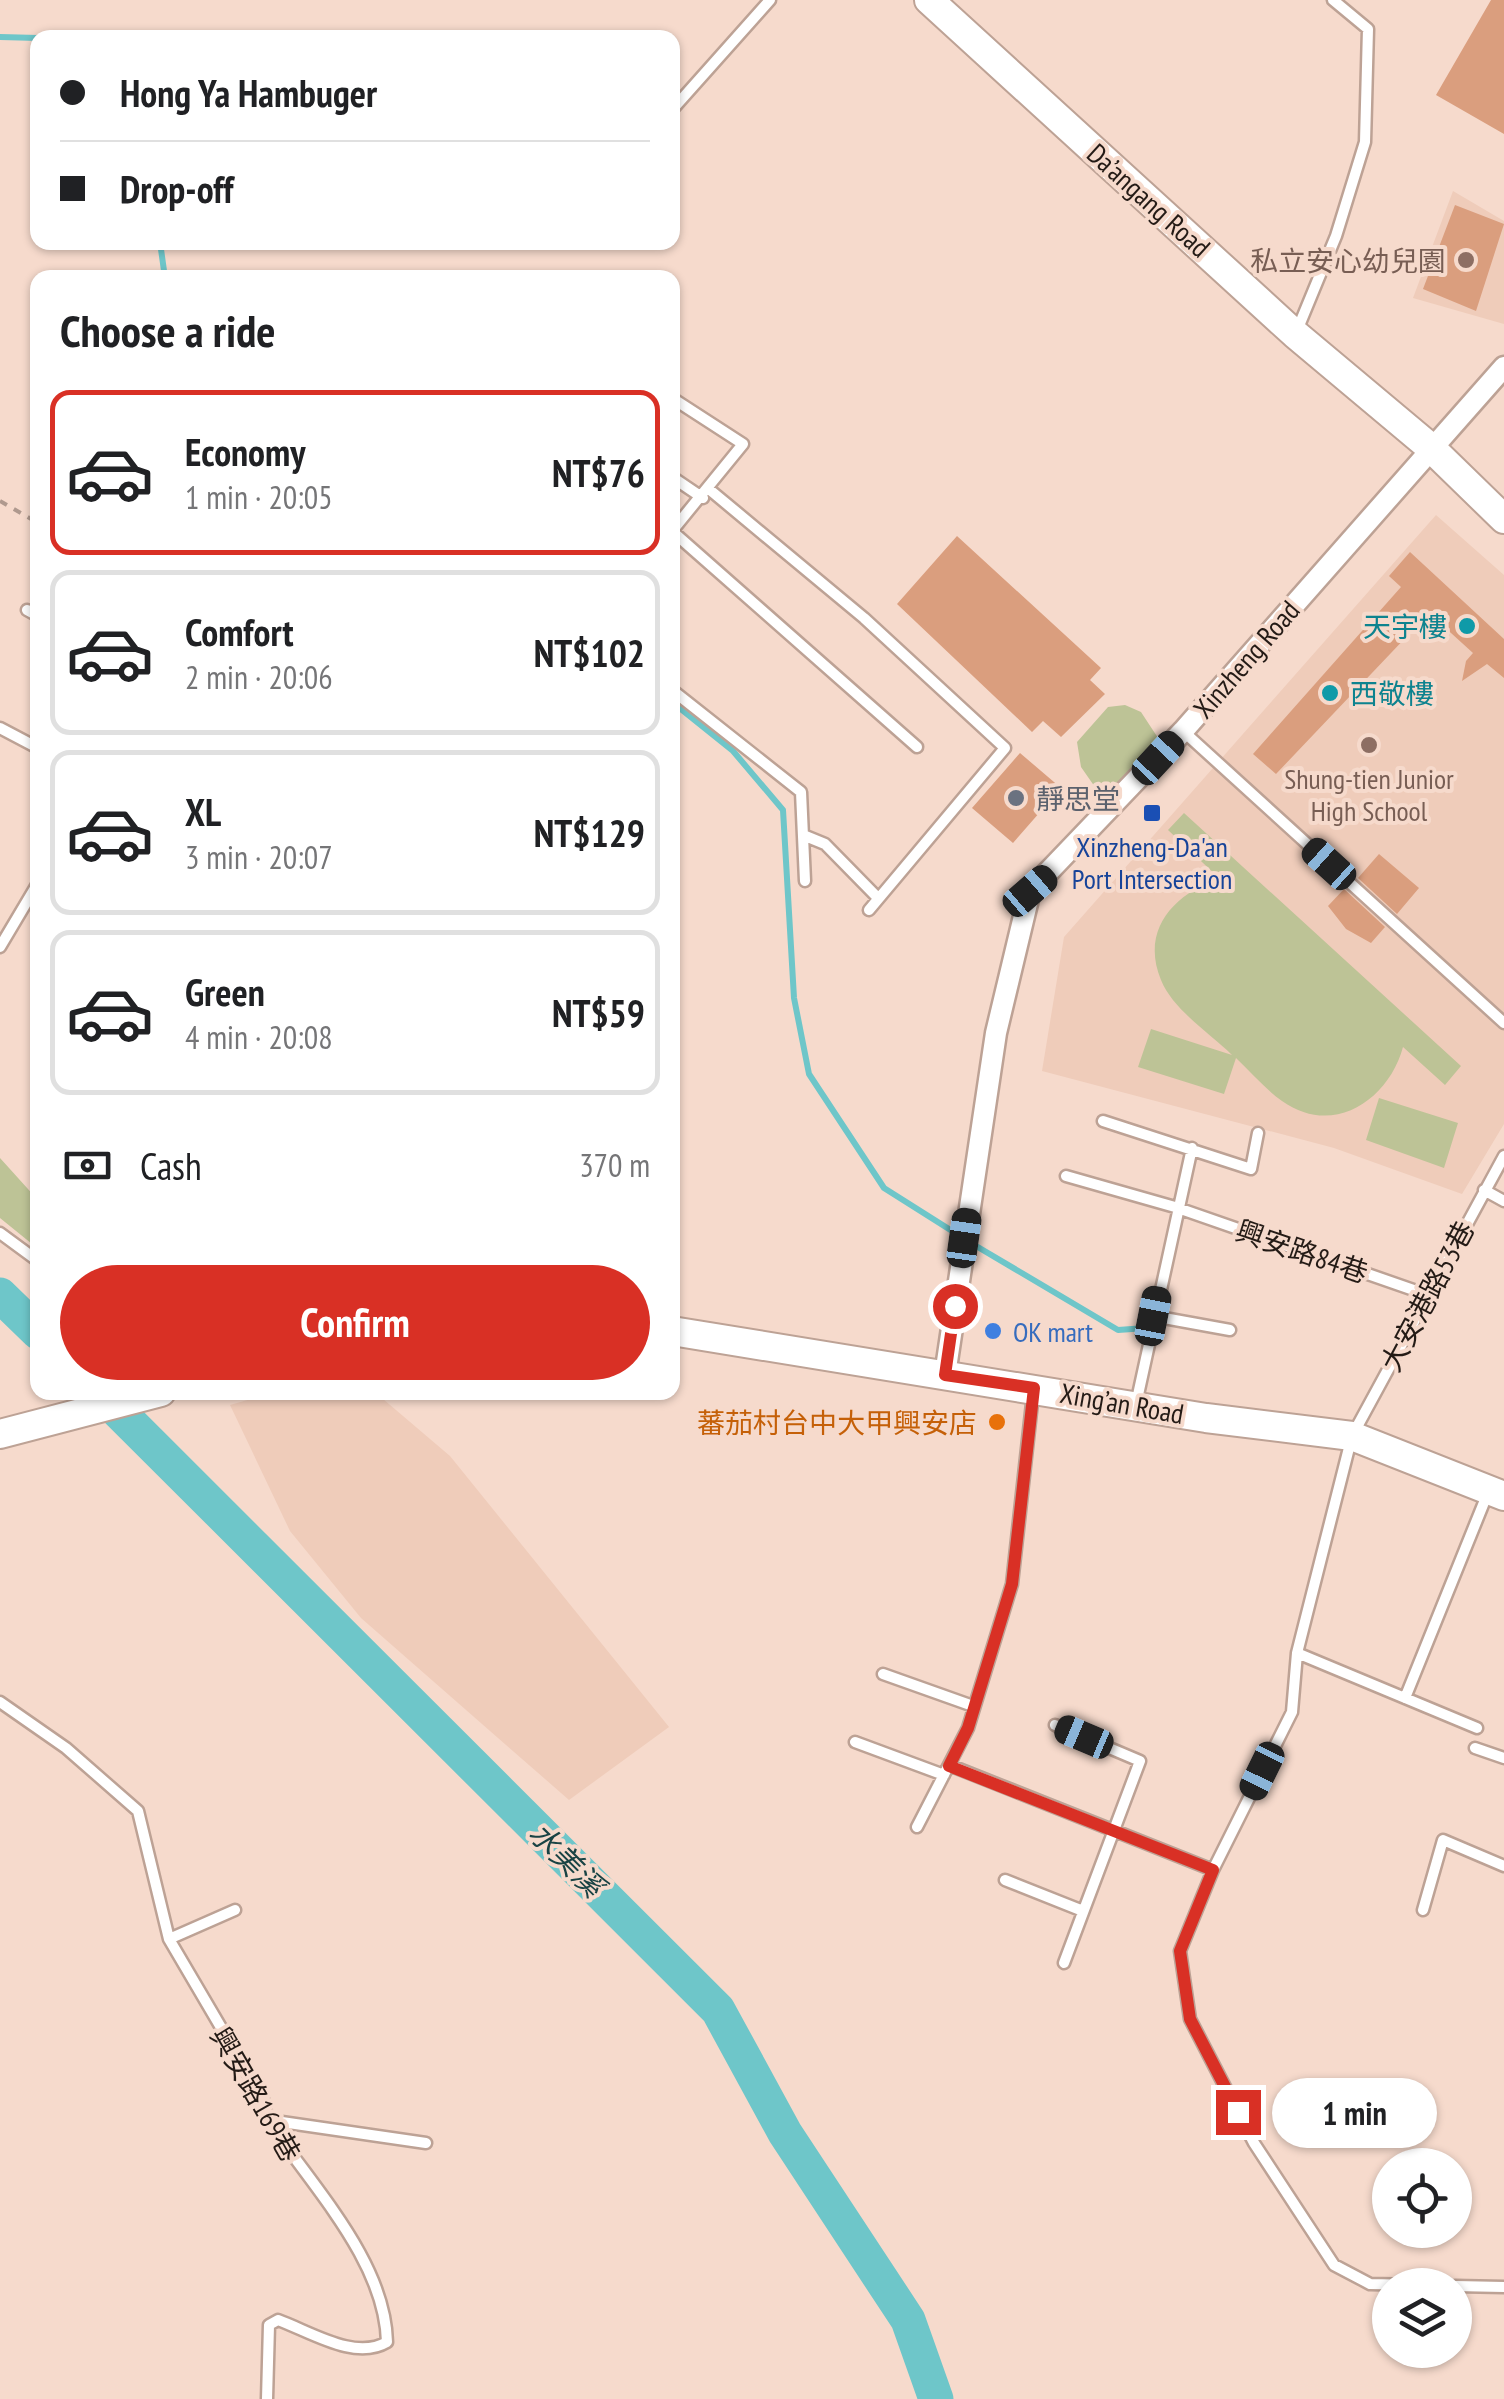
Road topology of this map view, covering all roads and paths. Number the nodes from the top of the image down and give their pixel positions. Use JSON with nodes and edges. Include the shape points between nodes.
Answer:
{"nodes":[{"id":1,"x":770,"y":0,"type":"edge"},
{"id":2,"x":930,"y":0,"type":"edge"},
{"id":3,"x":1333,"y":0,"type":"edge"},
{"id":4,"x":680,"y":101,"type":"edge"},
{"id":5,"x":1295,"y":334,"type":"junction"},
{"id":6,"x":1504,"y":367,"type":"edge"},
{"id":7,"x":680,"y":403,"type":"edge"},
{"id":8,"x":1432,"y":448,"type":"junction"},
{"id":9,"x":680,"y":481,"type":"edge"},
{"id":10,"x":706,"y":494,"type":"junction"},
{"id":11,"x":0,"y":501,"type":"edge"},
{"id":12,"x":30,"y":518,"type":"edge"},
{"id":13,"x":1504,"y":519,"type":"edge"},
{"id":14,"x":680,"y":522,"type":"edge"},
{"id":15,"x":680,"y":538,"type":"edge"},
{"id":16,"x":26,"y":610,"type":"dead end"},
{"id":17,"x":30,"y":612,"type":"edge"},
{"id":18,"x":680,"y":696,"type":"edge"},
{"id":19,"x":0,"y":728,"type":"edge"},
{"id":20,"x":1184,"y":731,"type":"junction"},
{"id":21,"x":30,"y":744,"type":"edge"},
{"id":22,"x":917,"y":747,"type":"dead end"},
{"id":23,"x":802,"y":835,"type":"junction"},
{"id":24,"x":805,"y":881,"type":"dead end"},
{"id":25,"x":30,"y":896,"type":"edge"},
{"id":26,"x":878,"y":898,"type":"junction"},
{"id":27,"x":868,"y":910,"type":"dead end"},
{"id":28,"x":0,"y":946,"type":"edge"},
{"id":29,"x":1504,"y":1023,"type":"edge"},
{"id":30,"x":1103,"y":1121,"type":"dead end"},
{"id":31,"x":1258,"y":1134,"type":"dead end"},
{"id":32,"x":1192,"y":1148,"type":"junction"},
{"id":33,"x":1504,"y":1156,"type":"edge"},
{"id":34,"x":1066,"y":1176,"type":"dead end"},
{"id":35,"x":1484,"y":1190,"type":"junction"},
{"id":36,"x":1504,"y":1200,"type":"edge"},
{"id":37,"x":1175,"y":1207,"type":"junction"},
{"id":38,"x":0,"y":1233,"type":"edge"},
{"id":39,"x":30,"y":1256,"type":"edge"},
{"id":40,"x":1428,"y":1295,"type":"junction"},
{"id":41,"x":1153,"y":1316,"type":"junction"},
{"id":42,"x":1230,"y":1330,"type":"dead end"},
{"id":43,"x":680,"y":1332,"type":"edge"},
{"id":44,"x":945,"y":1375,"type":"junction"},
{"id":45,"x":1034,"y":1388,"type":"junction"},
{"id":46,"x":132,"y":1400,"type":"edge"},
{"id":47,"x":1135,"y":1405,"type":"junction"},
{"id":48,"x":0,"y":1434,"type":"edge"},
{"id":49,"x":1352,"y":1436,"type":"junction"},
{"id":50,"x":1497,"y":1493,"type":"edge"},
{"id":51,"x":1296,"y":1653,"type":"junction"},
{"id":52,"x":883,"y":1674,"type":"dead end"},
{"id":53,"x":1405,"y":1698,"type":"junction"},
{"id":54,"x":0,"y":1702,"type":"edge"},
{"id":55,"x":973,"y":1706,"type":"junction"},
{"id":56,"x":1055,"y":1725,"type":"dead end"},
{"id":57,"x":1477,"y":1728,"type":"dead end"},
{"id":58,"x":855,"y":1742,"type":"dead end"},
{"id":59,"x":1476,"y":1748,"type":"dead end"},
{"id":60,"x":1504,"y":1758,"type":"edge"},
{"id":61,"x":946,"y":1770,"type":"junction"},
{"id":62,"x":917,"y":1827,"type":"dead end"},
{"id":63,"x":1112,"y":1831,"type":"junction"},
{"id":64,"x":1504,"y":1866,"type":"edge"},
{"id":65,"x":1213,"y":1870,"type":"junction"},
{"id":66,"x":1005,"y":1880,"type":"dead end"},
{"id":67,"x":235,"y":1910,"type":"dead end"},
{"id":68,"x":1423,"y":1910,"type":"dead end"},
{"id":69,"x":1084,"y":1911,"type":"junction"},
{"id":70,"x":169,"y":1938,"type":"junction"},
{"id":71,"x":1064,"y":1962,"type":"dead end"},
{"id":72,"x":268,"y":2120,"type":"junction"},
{"id":73,"x":426,"y":2143,"type":"dead end"},
{"id":74,"x":1372,"y":2284,"type":"edge"},
{"id":75,"x":1472,"y":2287,"type":"edge"},
{"id":76,"x":1504,"y":2288,"type":"edge"},
{"id":77,"x":267,"y":2399,"type":"edge"}],
"edges":[{"from":1,"to":4,"type":"lane"},
{"from":2,"to":5,"type":"street","name":"Da’angang Road"},
{"from":3,"to":5,"type":"lane","via":[[1368,29],[1365,142]]},
{"from":5,"to":8,"type":"street","name":"Da’angang Road"},
{"from":6,"to":8,"type":"street","name":"Xinzheng Road"},
{"from":7,"to":10,"type":"lane","via":[[743,444]]},
{"from":8,"to":13,"type":"street","name":"Da’angang Road"},
{"from":8,"to":20,"type":"street","name":"Xinzheng Road"},
{"from":9,"to":10,"type":"lane"},
{"from":10,"to":14,"type":"lane"},
{"from":10,"to":26,"type":"lane","via":[[864,618],[1005,748]]},
{"from":11,"to":12,"type":"path"},
{"from":15,"to":22,"type":"lane"},
{"from":16,"to":17,"type":"lane"},
{"from":18,"to":23,"type":"lane","via":[[800,792]]},
{"from":19,"to":21,"type":"lane"},
{"from":20,"to":29,"type":"lane"},
{"from":20,"to":44,"type":"street","name":"Xinzheng Road","via":[[1030,891],[994,1050]]},
{"from":23,"to":24,"type":"lane"},
{"from":23,"to":26,"type":"lane","via":[[825,844]]},
{"from":25,"to":28,"type":"lane"},
{"from":26,"to":27,"type":"lane"},
{"from":30,"to":32,"type":"lane"},
{"from":31,"to":32,"type":"lane","via":[[1252,1168]]},
{"from":32,"to":37,"type":"lane"},
{"from":33,"to":35,"type":"lane","name":"大安港路53巷"},
{"from":34,"to":37,"type":"lane","name":"興安路84巷"},
{"from":35,"to":36,"type":"lane"},
{"from":35,"to":40,"type":"lane","name":"大安港路53巷"},
{"from":37,"to":40,"type":"lane","name":"興安路84巷"},
{"from":37,"to":41,"type":"lane"},
{"from":38,"to":39,"type":"lane"},
{"from":40,"to":49,"type":"lane","name":"大安港路53巷"},
{"from":41,"to":42,"type":"lane"},
{"from":41,"to":47,"type":"lane"},
{"from":43,"to":44,"type":"street","name":"Xing’an Road"},
{"from":44,"to":45,"type":"street","name":"Xing’an Road"},
{"from":45,"to":47,"type":"street","name":"Xing’an Road"},
{"from":45,"to":55,"type":"lane","via":[[1012,1584]]},
{"from":46,"to":48,"type":"street"},
{"from":47,"to":49,"type":"street","name":"Xing’an Road"},
{"from":49,"to":50,"type":"street","name":"Xing’an Road"},
{"from":49,"to":51,"type":"lane","name":"大安港路53巷"},
{"from":50,"to":53,"type":"lane"},
{"from":51,"to":53,"type":"lane"},
{"from":51,"to":65,"type":"lane","name":"大安港路53巷","via":[[1292,1712]]},
{"from":52,"to":55,"type":"lane"},
{"from":53,"to":57,"type":"lane"},
{"from":54,"to":70,"type":"lane","name":"興安路169巷","via":[[138,1811]]},
{"from":55,"to":61,"type":"lane"},
{"from":56,"to":63,"type":"lane","via":[[1140,1761]]},
{"from":58,"to":61,"type":"lane"},
{"from":59,"to":60,"type":"lane"},
{"from":61,"to":62,"type":"lane"},
{"from":61,"to":63,"type":"lane"},
{"from":63,"to":65,"type":"lane"},
{"from":63,"to":69,"type":"lane"},
{"from":64,"to":68,"type":"lane","via":[[1443,1840]]},
{"from":65,"to":74,"type":"lane","name":"大安港路53巷","via":[[1180,1951],[1190,2019],[1254,2143],[1334,2265]]},
{"from":66,"to":69,"type":"lane"},
{"from":67,"to":70,"type":"lane"},
{"from":69,"to":71,"type":"lane"},
{"from":70,"to":72,"type":"lane","name":"興安路169巷","via":[[264,2099]]},
{"from":72,"to":73,"type":"lane"},
{"from":72,"to":77,"type":"lane","name":"興安路169巷","via":[[356,2246],[387,2318],[388,2342],[355,2349],[278,2320],[269,2326]]},
{"from":75,"to":76,"type":"lane"}]}
